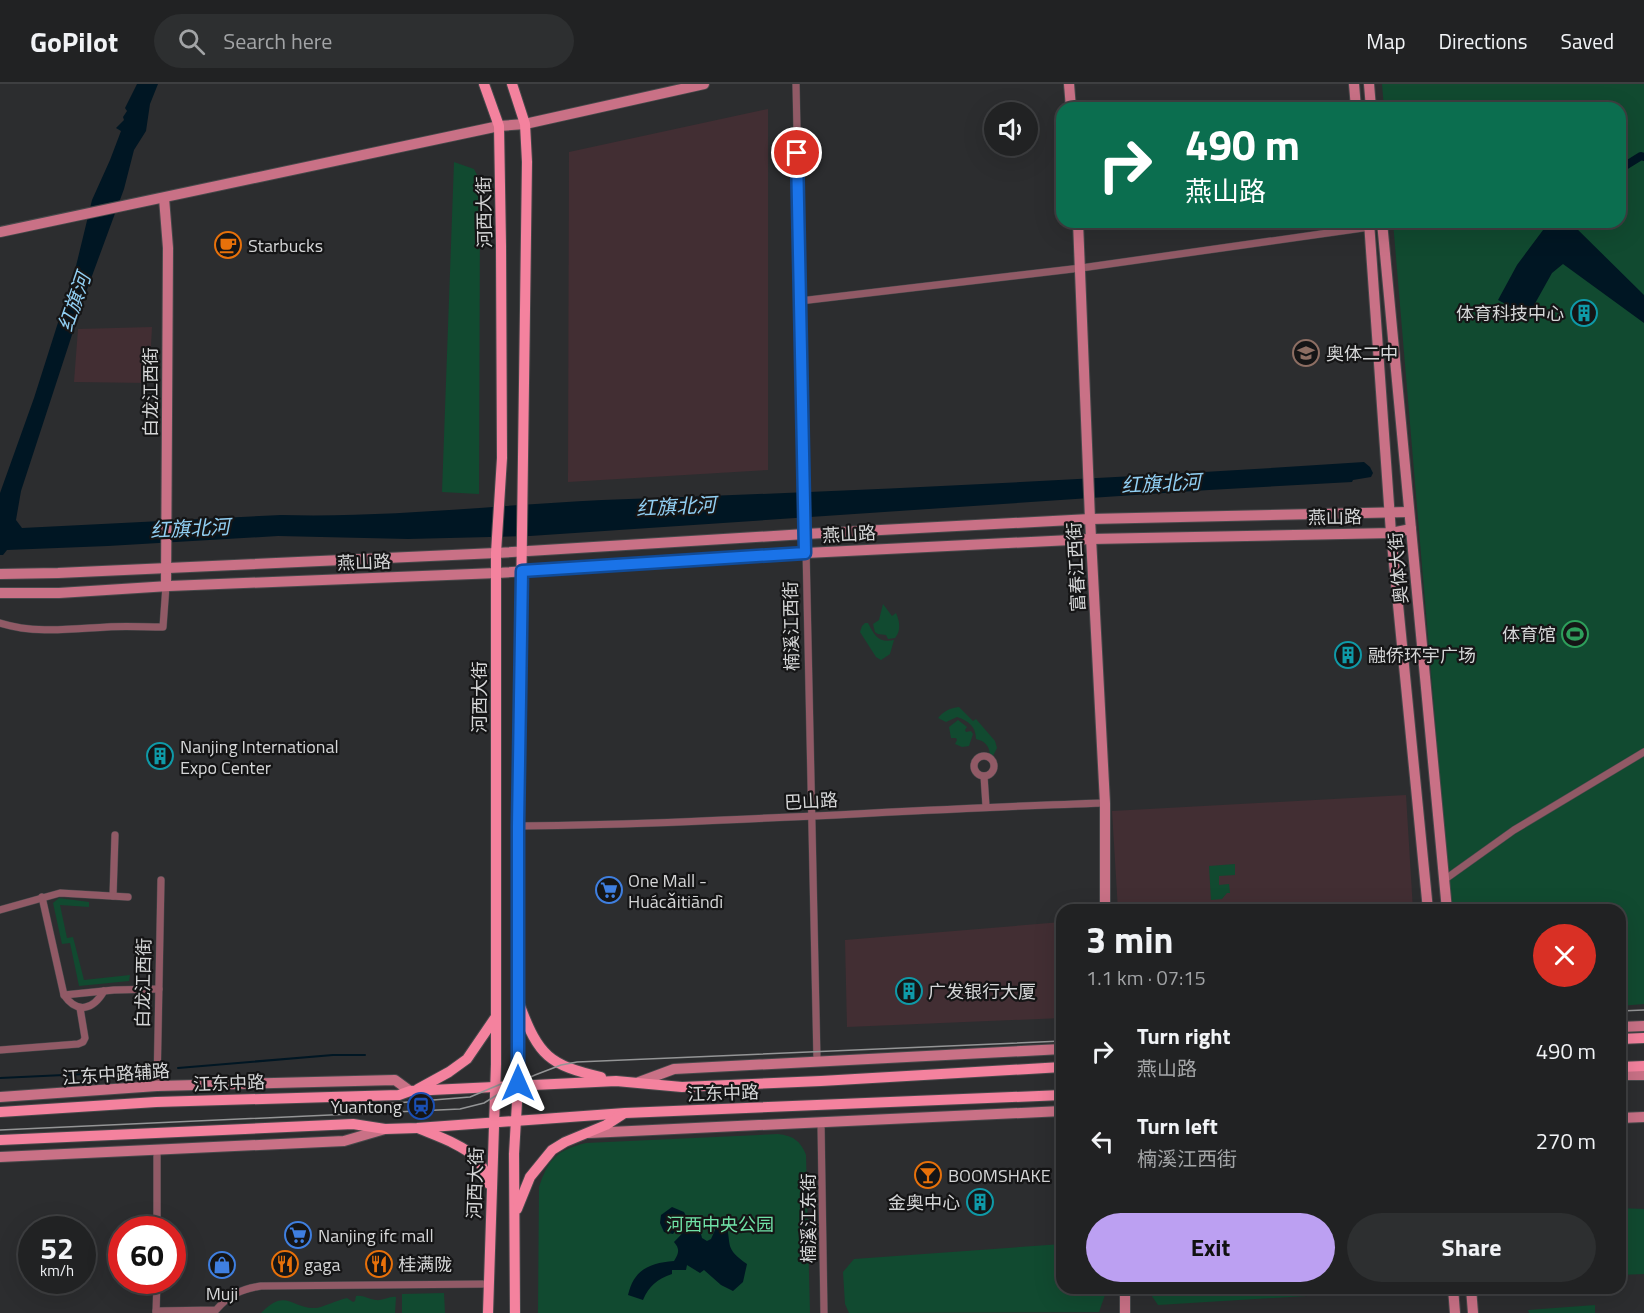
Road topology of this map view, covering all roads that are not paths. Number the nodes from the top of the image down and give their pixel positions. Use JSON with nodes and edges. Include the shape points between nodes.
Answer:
{"nodes":[{"id":1,"x":484,"y":84,"type":"edge"},
{"id":2,"x":512,"y":84,"type":"edge"},
{"id":3,"x":704,"y":84,"type":"edge"},
{"id":4,"x":796,"y":84,"type":"edge"},
{"id":5,"x":1069,"y":84,"type":"edge"},
{"id":6,"x":1353,"y":84,"type":"edge"},
{"id":7,"x":1369,"y":84,"type":"edge"},
{"id":8,"x":1070,"y":102,"type":"edge"},
{"id":9,"x":1355,"y":102,"type":"edge"},
{"id":10,"x":1370,"y":102,"type":"edge"},
{"id":11,"x":525,"y":124,"type":"junction"},
{"id":12,"x":499,"y":126,"type":"junction"},
{"id":13,"x":164,"y":198,"type":"junction"},
{"id":14,"x":1078,"y":228,"type":"edge"},
{"id":15,"x":1350,"y":228,"type":"edge"},
{"id":16,"x":1370,"y":228,"type":"edge"},
{"id":17,"x":1383,"y":228,"type":"edge"},
{"id":18,"x":0,"y":232,"type":"edge"},
{"id":19,"x":1080,"y":268,"type":"junction"},
{"id":20,"x":800,"y":301,"type":"junction"},
{"id":21,"x":1410,"y":512,"type":"junction"},
{"id":22,"x":1390,"y":513,"type":"junction"},
{"id":23,"x":1090,"y":519,"type":"junction"},
{"id":24,"x":1411,"y":529,"type":"junction"},
{"id":25,"x":1391,"y":532,"type":"junction"},
{"id":26,"x":805,"y":534,"type":"junction"},
{"id":27,"x":1091,"y":539,"type":"junction"},
{"id":28,"x":522,"y":552,"type":"junction"},
{"id":29,"x":496,"y":553,"type":"junction"},
{"id":30,"x":805,"y":553,"type":"junction"},
{"id":31,"x":165,"y":567,"type":"junction"},
{"id":32,"x":522,"y":571,"type":"junction"},
{"id":33,"x":496,"y":573,"type":"junction"},
{"id":34,"x":0,"y":574,"type":"edge"},
{"id":35,"x":166,"y":586,"type":"junction"},
{"id":36,"x":0,"y":593,"type":"edge"},
{"id":37,"x":0,"y":623,"type":"edge"},
{"id":38,"x":1644,"y":752,"type":"edge"},
{"id":39,"x":984,"y":776,"type":"dead end"},
{"id":40,"x":1105,"y":803,"type":"junction"},
{"id":41,"x":986,"y":806,"type":"junction"},
{"id":42,"x":810,"y":816,"type":"junction"},
{"id":43,"x":518,"y":826,"type":"junction"},
{"id":44,"x":115,"y":835,"type":"dead end"},
{"id":45,"x":161,"y":880,"type":"dead end"},
{"id":46,"x":1444,"y":880,"type":"junction"},
{"id":47,"x":113,"y":896,"type":"junction"},
{"id":48,"x":42,"y":897,"type":"junction"},
{"id":49,"x":128,"y":897,"type":"dead end"},
{"id":50,"x":1105,"y":904,"type":"edge"},
{"id":51,"x":1427,"y":904,"type":"edge"},
{"id":52,"x":1446,"y":904,"type":"edge"},
{"id":53,"x":0,"y":910,"type":"edge"},
{"id":54,"x":159,"y":989,"type":"junction"},
{"id":55,"x":104,"y":991,"type":"junction"},
{"id":56,"x":64,"y":995,"type":"junction"},
{"id":57,"x":518,"y":1000,"type":"junction"},
{"id":58,"x":80,"y":1008,"type":"junction"},
{"id":59,"x":495,"y":1018,"type":"junction"},
{"id":60,"x":1644,"y":1026,"type":"edge"},
{"id":61,"x":1626,"y":1027,"type":"edge"},
{"id":62,"x":1644,"y":1038,"type":"edge"},
{"id":63,"x":1626,"y":1039,"type":"edge"},
{"id":64,"x":1056,"y":1049,"type":"edge"},
{"id":65,"x":0,"y":1050,"type":"edge"},
{"id":66,"x":817,"y":1060,"type":"junction"},
{"id":67,"x":1644,"y":1066,"type":"edge"},
{"id":68,"x":1056,"y":1067,"type":"edge"},
{"id":69,"x":1626,"y":1067,"type":"edge"},
{"id":70,"x":1626,"y":1075,"type":"edge"},
{"id":71,"x":1644,"y":1075,"type":"edge"},
{"id":72,"x":616,"y":1081,"type":"junction"},
{"id":73,"x":639,"y":1082,"type":"junction"},
{"id":74,"x":518,"y":1085,"type":"junction"},
{"id":75,"x":158,"y":1086,"type":"junction"},
{"id":76,"x":495,"y":1087,"type":"junction"},
{"id":77,"x":412,"y":1091,"type":"junction"},
{"id":78,"x":1056,"y":1095,"type":"edge"},
{"id":79,"x":0,"y":1097,"type":"edge"},
{"id":80,"x":1056,"y":1111,"type":"edge"},
{"id":81,"x":0,"y":1112,"type":"edge"},
{"id":82,"x":625,"y":1113,"type":"junction"},
{"id":83,"x":1644,"y":1117,"type":"edge"},
{"id":84,"x":1626,"y":1119,"type":"edge"},
{"id":85,"x":516,"y":1120,"type":"junction"},
{"id":86,"x":493,"y":1123,"type":"junction"},
{"id":87,"x":821,"y":1123,"type":"junction"},
{"id":88,"x":417,"y":1128,"type":"junction"},
{"id":89,"x":385,"y":1129,"type":"junction"},
{"id":90,"x":589,"y":1133,"type":"junction"},
{"id":91,"x":0,"y":1140,"type":"edge"},
{"id":92,"x":158,"y":1151,"type":"junction"},
{"id":93,"x":0,"y":1157,"type":"edge"},
{"id":94,"x":491,"y":1190,"type":"junction"},
{"id":95,"x":514,"y":1215,"type":"junction"},
{"id":96,"x":157,"y":1216,"type":"edge"},
{"id":97,"x":489,"y":1284,"type":"junction"},
{"id":98,"x":157,"y":1294,"type":"edge"},
{"id":99,"x":1125,"y":1294,"type":"edge"},
{"id":100,"x":1453,"y":1294,"type":"edge"},
{"id":101,"x":1471,"y":1294,"type":"edge"},
{"id":102,"x":156,"y":1312,"type":"edge"},
{"id":103,"x":488,"y":1313,"type":"edge"},
{"id":104,"x":515,"y":1313,"type":"edge"},
{"id":105,"x":824,"y":1313,"type":"edge"},
{"id":106,"x":1125,"y":1313,"type":"edge"},
{"id":107,"x":1455,"y":1313,"type":"edge"},
{"id":108,"x":1473,"y":1313,"type":"edge"}],
"edges":[{"from":1,"to":12,"type":"main road","name":"河西大街"},
{"from":2,"to":11,"type":"main road"},
{"from":3,"to":11,"type":"main road"},
{"from":4,"to":20,"type":"street","name":"楠溪江西街"},
{"from":5,"to":8,"type":"main road"},
{"from":6,"to":9,"type":"main road"},
{"from":7,"to":10,"type":"main road"},
{"from":11,"to":12,"type":"main road"},
{"from":11,"to":28,"type":"main road"},
{"from":12,"to":13,"type":"main road"},
{"from":12,"to":29,"type":"main road","name":"河西大街","via":[[502,458]]},
{"from":13,"to":18,"type":"main road"},
{"from":13,"to":31,"type":"main road","name":"白龙江西街","via":[[168,248]]},
{"from":14,"to":19,"type":"main road","name":"富春江西街"},
{"from":15,"to":19,"type":"street"},
{"from":16,"to":22,"type":"main road","name":"奥体大街"},
{"from":17,"to":21,"type":"main road","name":"奥体大街"},
{"from":19,"to":20,"type":"street"},
{"from":19,"to":23,"type":"main road","name":"富春江西街"},
{"from":20,"to":26,"type":"street","name":"楠溪江西街"},
{"from":21,"to":22,"type":"main road","name":"燕山路"},
{"from":21,"to":24,"type":"main road","name":"奥体大街"},
{"from":22,"to":23,"type":"main road","name":"燕山路"},
{"from":22,"to":25,"type":"main road","name":"奥体大街"},
{"from":23,"to":26,"type":"main road","name":"燕山路"},
{"from":23,"to":27,"type":"main road","name":"富春江西街"},
{"from":24,"to":25,"type":"main road","name":"燕山路"},
{"from":24,"to":46,"type":"main road","name":"奥体大街"},
{"from":25,"to":27,"type":"main road","name":"燕山路"},
{"from":25,"to":51,"type":"main road","name":"奥体大街"},
{"from":26,"to":28,"type":"main road","name":"燕山路"},
{"from":26,"to":30,"type":"street","name":"楠溪江西街"},
{"from":27,"to":30,"type":"main road","name":"燕山路"},
{"from":27,"to":40,"type":"main road","name":"富春江西街"},
{"from":28,"to":29,"type":"main road","name":"燕山路"},
{"from":28,"to":32,"type":"main road"},
{"from":29,"to":31,"type":"main road","name":"燕山路"},
{"from":29,"to":33,"type":"main road","name":"河西大街"},
{"from":30,"to":32,"type":"main road","name":"燕山路"},
{"from":30,"to":42,"type":"street","name":"楠溪江西街"},
{"from":31,"to":34,"type":"main road","name":"燕山路"},
{"from":31,"to":35,"type":"main road","name":"白龙江西街"},
{"from":32,"to":33,"type":"main road","name":"燕山路"},
{"from":32,"to":43,"type":"main road"},
{"from":33,"to":35,"type":"main road","name":"燕山路"},
{"from":33,"to":59,"type":"main road","name":"河西大街"},
{"from":35,"to":36,"type":"main road","name":"燕山路"},
{"from":35,"to":37,"type":"street","via":[[163,627],[28,630]]},
{"from":38,"to":46,"type":"street","via":[[1514,831]]},
{"from":39,"to":41,"type":"street"},
{"from":40,"to":41,"type":"street","name":"巴山路"},
{"from":40,"to":50,"type":"main road","name":"富春江西街"},
{"from":41,"to":42,"type":"street","name":"巴山路"},
{"from":42,"to":43,"type":"street","name":"巴山路"},
{"from":42,"to":66,"type":"street","name":"楠溪江西街"},
{"from":43,"to":57,"type":"main road"},
{"from":44,"to":47,"type":"street"},
{"from":45,"to":54,"type":"street","name":"白龙江西街"},
{"from":46,"to":52,"type":"main road","name":"奥体大街"},
{"from":47,"to":48,"type":"street","via":[[60,892]]},
{"from":47,"to":49,"type":"street"},
{"from":48,"to":53,"type":"street"},
{"from":48,"to":56,"type":"street"},
{"from":54,"to":55,"type":"street"},
{"from":54,"to":75,"type":"street","name":"白龙江西街"},
{"from":55,"to":56,"type":"street"},
{"from":55,"to":58,"type":"street","via":[[94,1003]]},
{"from":56,"to":58,"type":"street","via":[[70,1005]]},
{"from":57,"to":72,"type":"main road","via":[[546,1056],[561,1065]]},
{"from":57,"to":74,"type":"main road"},
{"from":58,"to":65,"type":"street","via":[[83,1042]]},
{"from":59,"to":76,"type":"main road","name":"河西大街"},
{"from":59,"to":77,"type":"main road","via":[[467,1059]]},
{"from":60,"to":61,"type":"main road"},
{"from":62,"to":63,"type":"main road"},
{"from":64,"to":66,"type":"main road","name":"江东中路"},
{"from":66,"to":73,"type":"main road","name":"江东中路","via":[[674,1069]]},
{"from":67,"to":69,"type":"main road"},
{"from":68,"to":73,"type":"main road","name":"江东中路","via":[[693,1086]]},
{"from":70,"to":71,"type":"main road"},
{"from":72,"to":73,"type":"main road","name":"江东中路"},
{"from":72,"to":74,"type":"main road","name":"江东中路"},
{"from":74,"to":76,"type":"main road","name":"江东中路"},
{"from":74,"to":85,"type":"main road"},
{"from":75,"to":77,"type":"main road","name":"江东中路辅路","via":[[395,1080]]},
{"from":75,"to":79,"type":"main road","name":"江东中路辅路"},
{"from":76,"to":77,"type":"main road","name":"江东中路"},
{"from":76,"to":86,"type":"main road","name":"河西大街"},
{"from":77,"to":81,"type":"main road","name":"江东中路","via":[[399,1095],[156,1102]]},
{"from":78,"to":82,"type":"main road","name":"江东中路"},
{"from":80,"to":87,"type":"main road","name":"江东中路"},
{"from":82,"to":85,"type":"main road","name":"江东中路"},
{"from":82,"to":90,"type":"main road"},
{"from":83,"to":84,"type":"main road"},
{"from":85,"to":86,"type":"main road","name":"江东中路"},
{"from":85,"to":95,"type":"main road"},
{"from":86,"to":88,"type":"main road","name":"江东中路"},
{"from":86,"to":94,"type":"main road","name":"河西大街"},
{"from":87,"to":90,"type":"main road","name":"江东中路"},
{"from":87,"to":105,"type":"street","name":"楠溪江东街"},
{"from":88,"to":89,"type":"main road","name":"江东中路"},
{"from":88,"to":94,"type":"main road","via":[[476,1158]]},
{"from":89,"to":91,"type":"main road","name":"江东中路","via":[[353,1124]]},
{"from":89,"to":92,"type":"main road","name":"江东中路","via":[[344,1141]]},
{"from":90,"to":95,"type":"main road","via":[[566,1142],[544,1158],[530,1177]]},
{"from":92,"to":93,"type":"main road","name":"江东中路"},
{"from":92,"to":96,"type":"street"},
{"from":94,"to":97,"type":"main road","name":"河西大街"},
{"from":95,"to":104,"type":"main road"},
{"from":97,"to":102,"type":"street","via":[[261,1286],[231,1294],[216,1310]]},
{"from":97,"to":103,"type":"main road","name":"河西大街"},
{"from":98,"to":102,"type":"street"},
{"from":99,"to":106,"type":"main road"},
{"from":100,"to":107,"type":"main road"},
{"from":101,"to":108,"type":"main road"}]}
